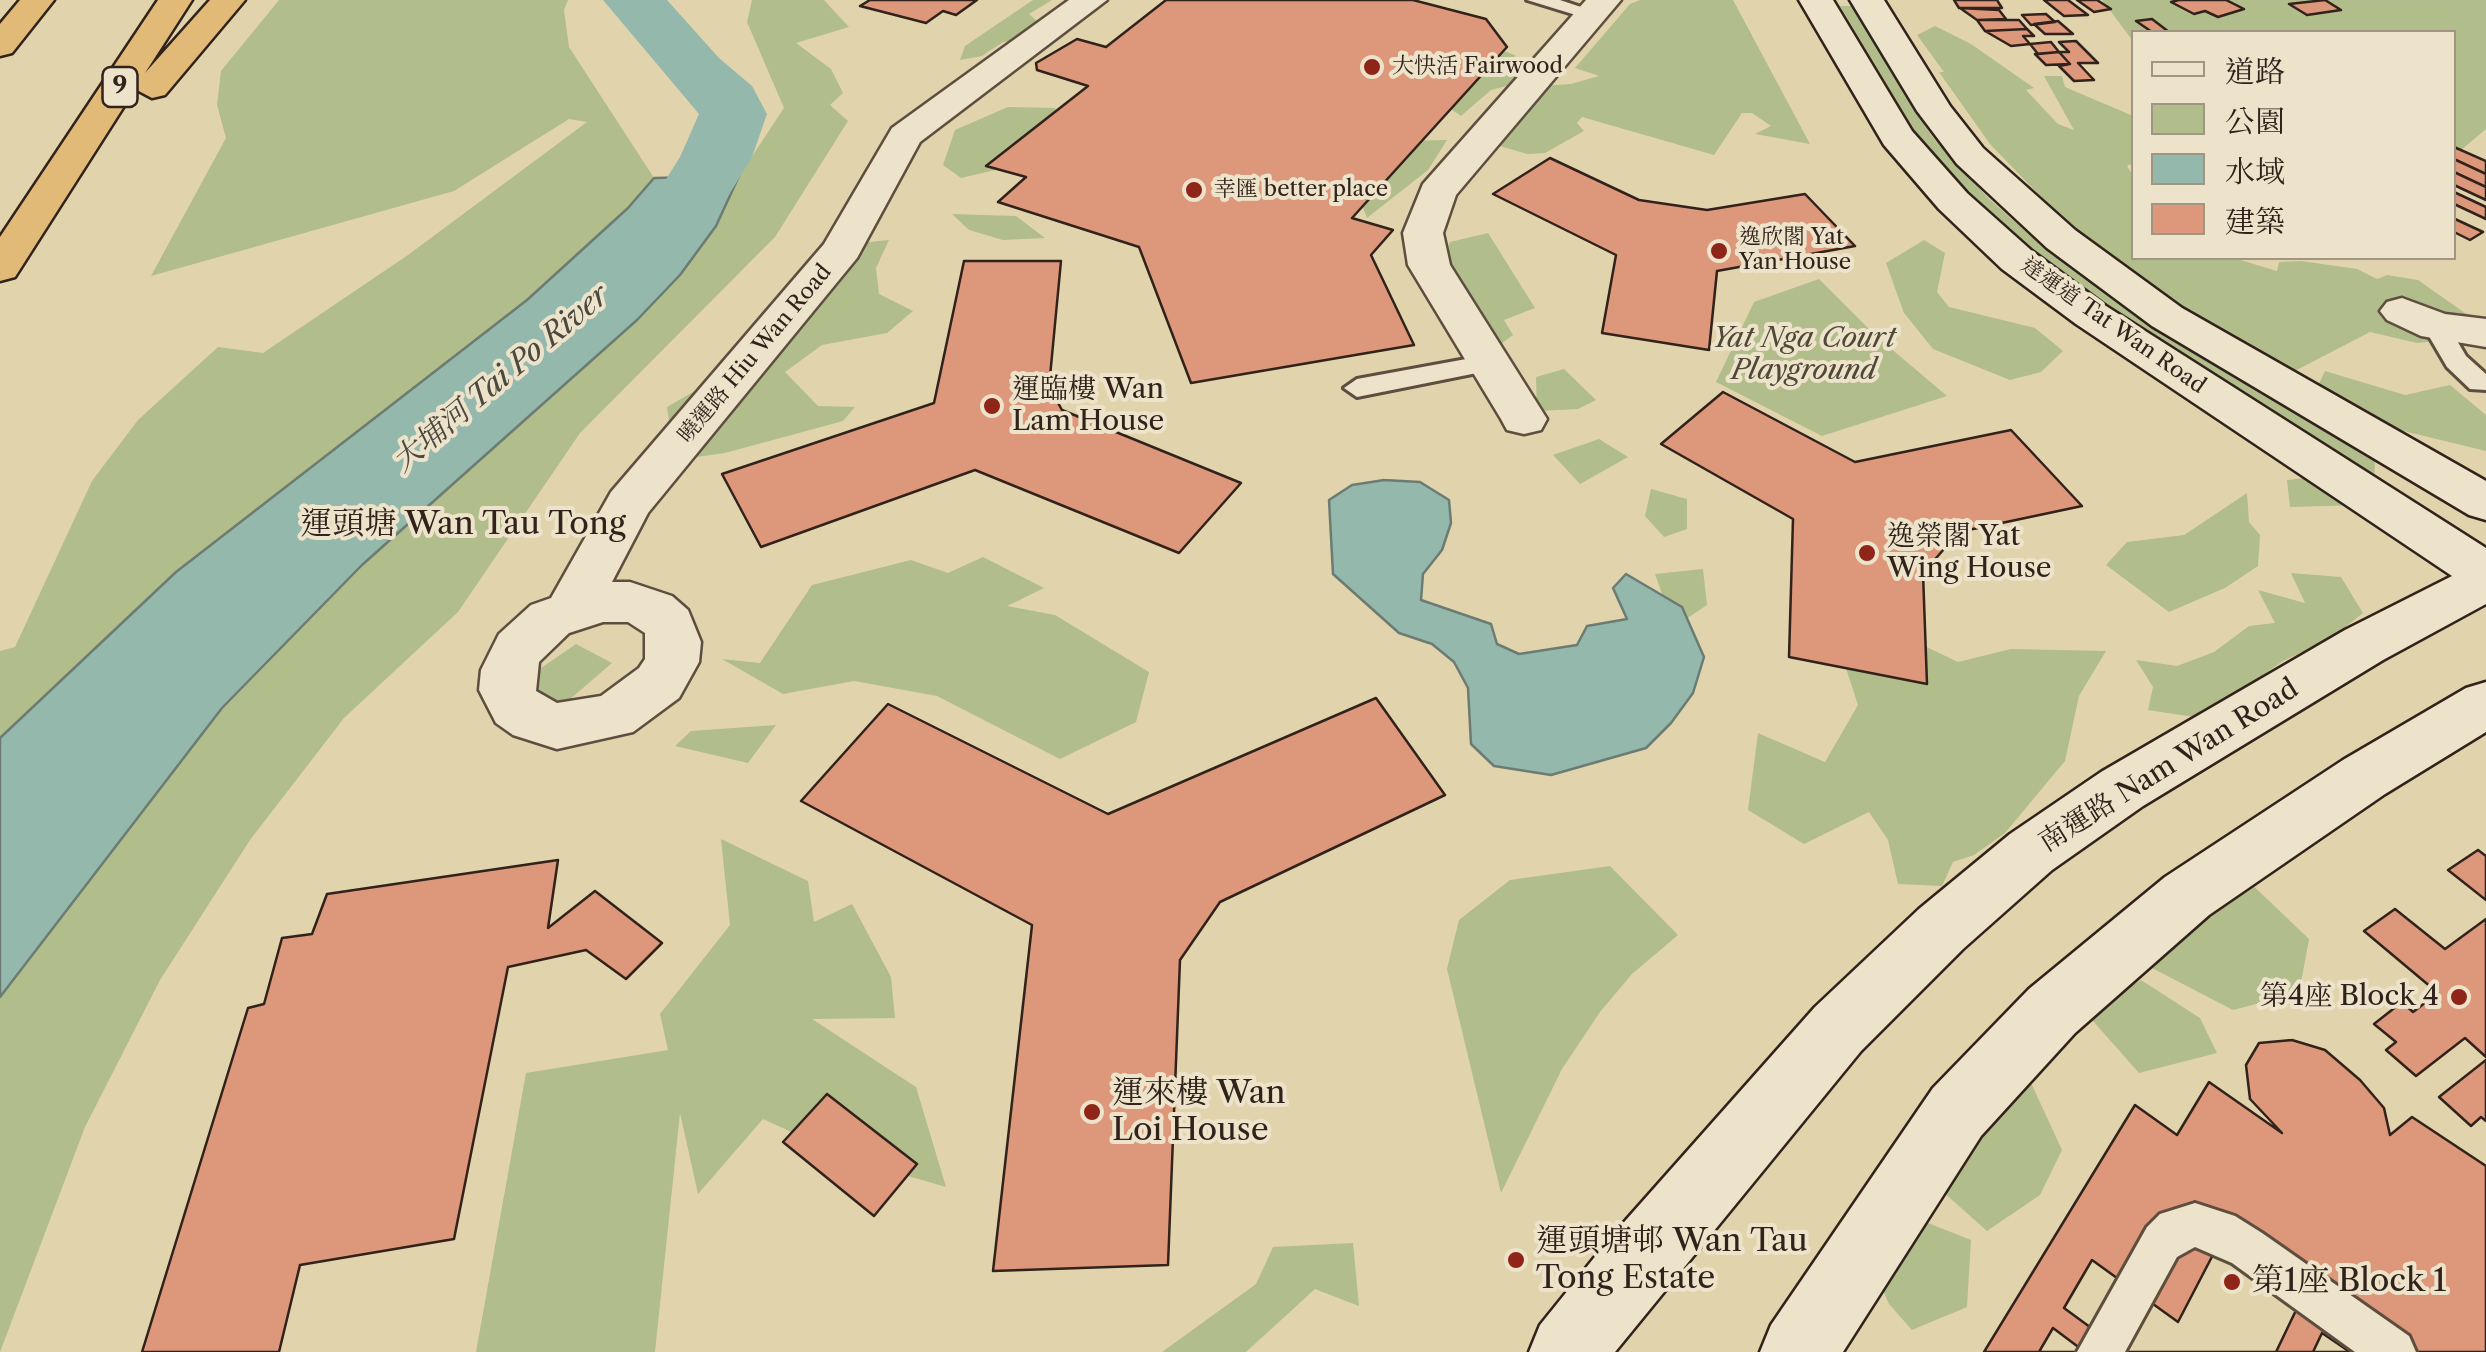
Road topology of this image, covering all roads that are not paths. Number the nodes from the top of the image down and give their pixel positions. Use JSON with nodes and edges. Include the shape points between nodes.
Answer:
{"nodes":[{"id":1,"x":37,"y":0,"type":"edge"},
{"id":2,"x":175,"y":0,"type":"edge"},
{"id":3,"x":228,"y":0,"type":"edge"},
{"id":4,"x":1090,"y":0,"type":"edge"},
{"id":5,"x":1536,"y":0,"type":"edge"},
{"id":6,"x":1816,"y":0,"type":"edge"},
{"id":7,"x":1867,"y":0,"type":"edge"},
{"id":8,"x":1598,"y":7,"type":"edge"},
{"id":9,"x":0,"y":46,"type":"edge"},
{"id":10,"x":64,"y":173,"type":"junction"},
{"id":11,"x":0,"y":268,"type":"edge"},
{"id":12,"x":2419,"y":319,"type":"joint"},
{"id":13,"x":2486,"y":332,"type":"edge"},
{"id":14,"x":1488,"y":364,"type":"junction"},
{"id":15,"x":2480,"y":383,"type":"dead end"},
{"id":16,"x":1357,"y":388,"type":"dead end"},
{"id":17,"x":1524,"y":420,"type":"dead end"},
{"id":18,"x":2486,"y":504,"type":"edge"},
{"id":19,"x":2486,"y":573,"type":"edge"},
{"id":20,"x":2486,"y":582,"type":"edge"},
{"id":21,"x":572,"y":609,"type":"dead end"},
{"id":22,"x":2486,"y":704,"type":"edge"},
{"id":23,"x":1567,"y":1352,"type":"edge"},
{"id":24,"x":1798,"y":1352,"type":"edge"},
{"id":25,"x":2100,"y":1352,"type":"edge"},
{"id":26,"x":2393,"y":1352,"type":"edge"}],
"edges":[{"from":1,"to":9,"type":"highway"},
{"from":2,"to":10,"type":"highway","number":"9"},
{"from":3,"to":10,"type":"highway"},
{"from":4,"to":21,"type":"main road","name":"曉運路 Hiu Wan Road","via":[[906,136],[842,249],[628,504]]},
{"from":5,"to":8,"type":"lane"},
{"from":6,"to":19,"type":"main road","name":"達運道 Tat Wan Road","via":[[1897,137],[1952,201],[2017,260]]},
{"from":7,"to":18,"type":"main road","name":"達運道 Tat Wan Road","via":[[1970,156],[2060,239],[2167,317]]},
{"from":8,"to":14,"type":"main road","via":[[1438,192],[1428,216],[1430,265]]},
{"from":10,"to":11,"type":"highway","number":"9"},
{"from":12,"to":13,"type":"main road"},
{"from":12,"to":15,"type":"lane"},
{"from":14,"to":16,"type":"lane"},
{"from":14,"to":17,"type":"main road"},
{"from":20,"to":23,"type":"main road","name":"南運路 Nam Wan Road","via":[[2122,789],[2031,852],[1838,1029]]},
{"from":22,"to":24,"type":"main road","via":[[2187,896],[2052,1011],[1957,1112]]},
{"from":25,"to":26,"type":"lane","via":[[2162,1242],[2176,1229],[2195,1225],[2247,1248]]}]}
